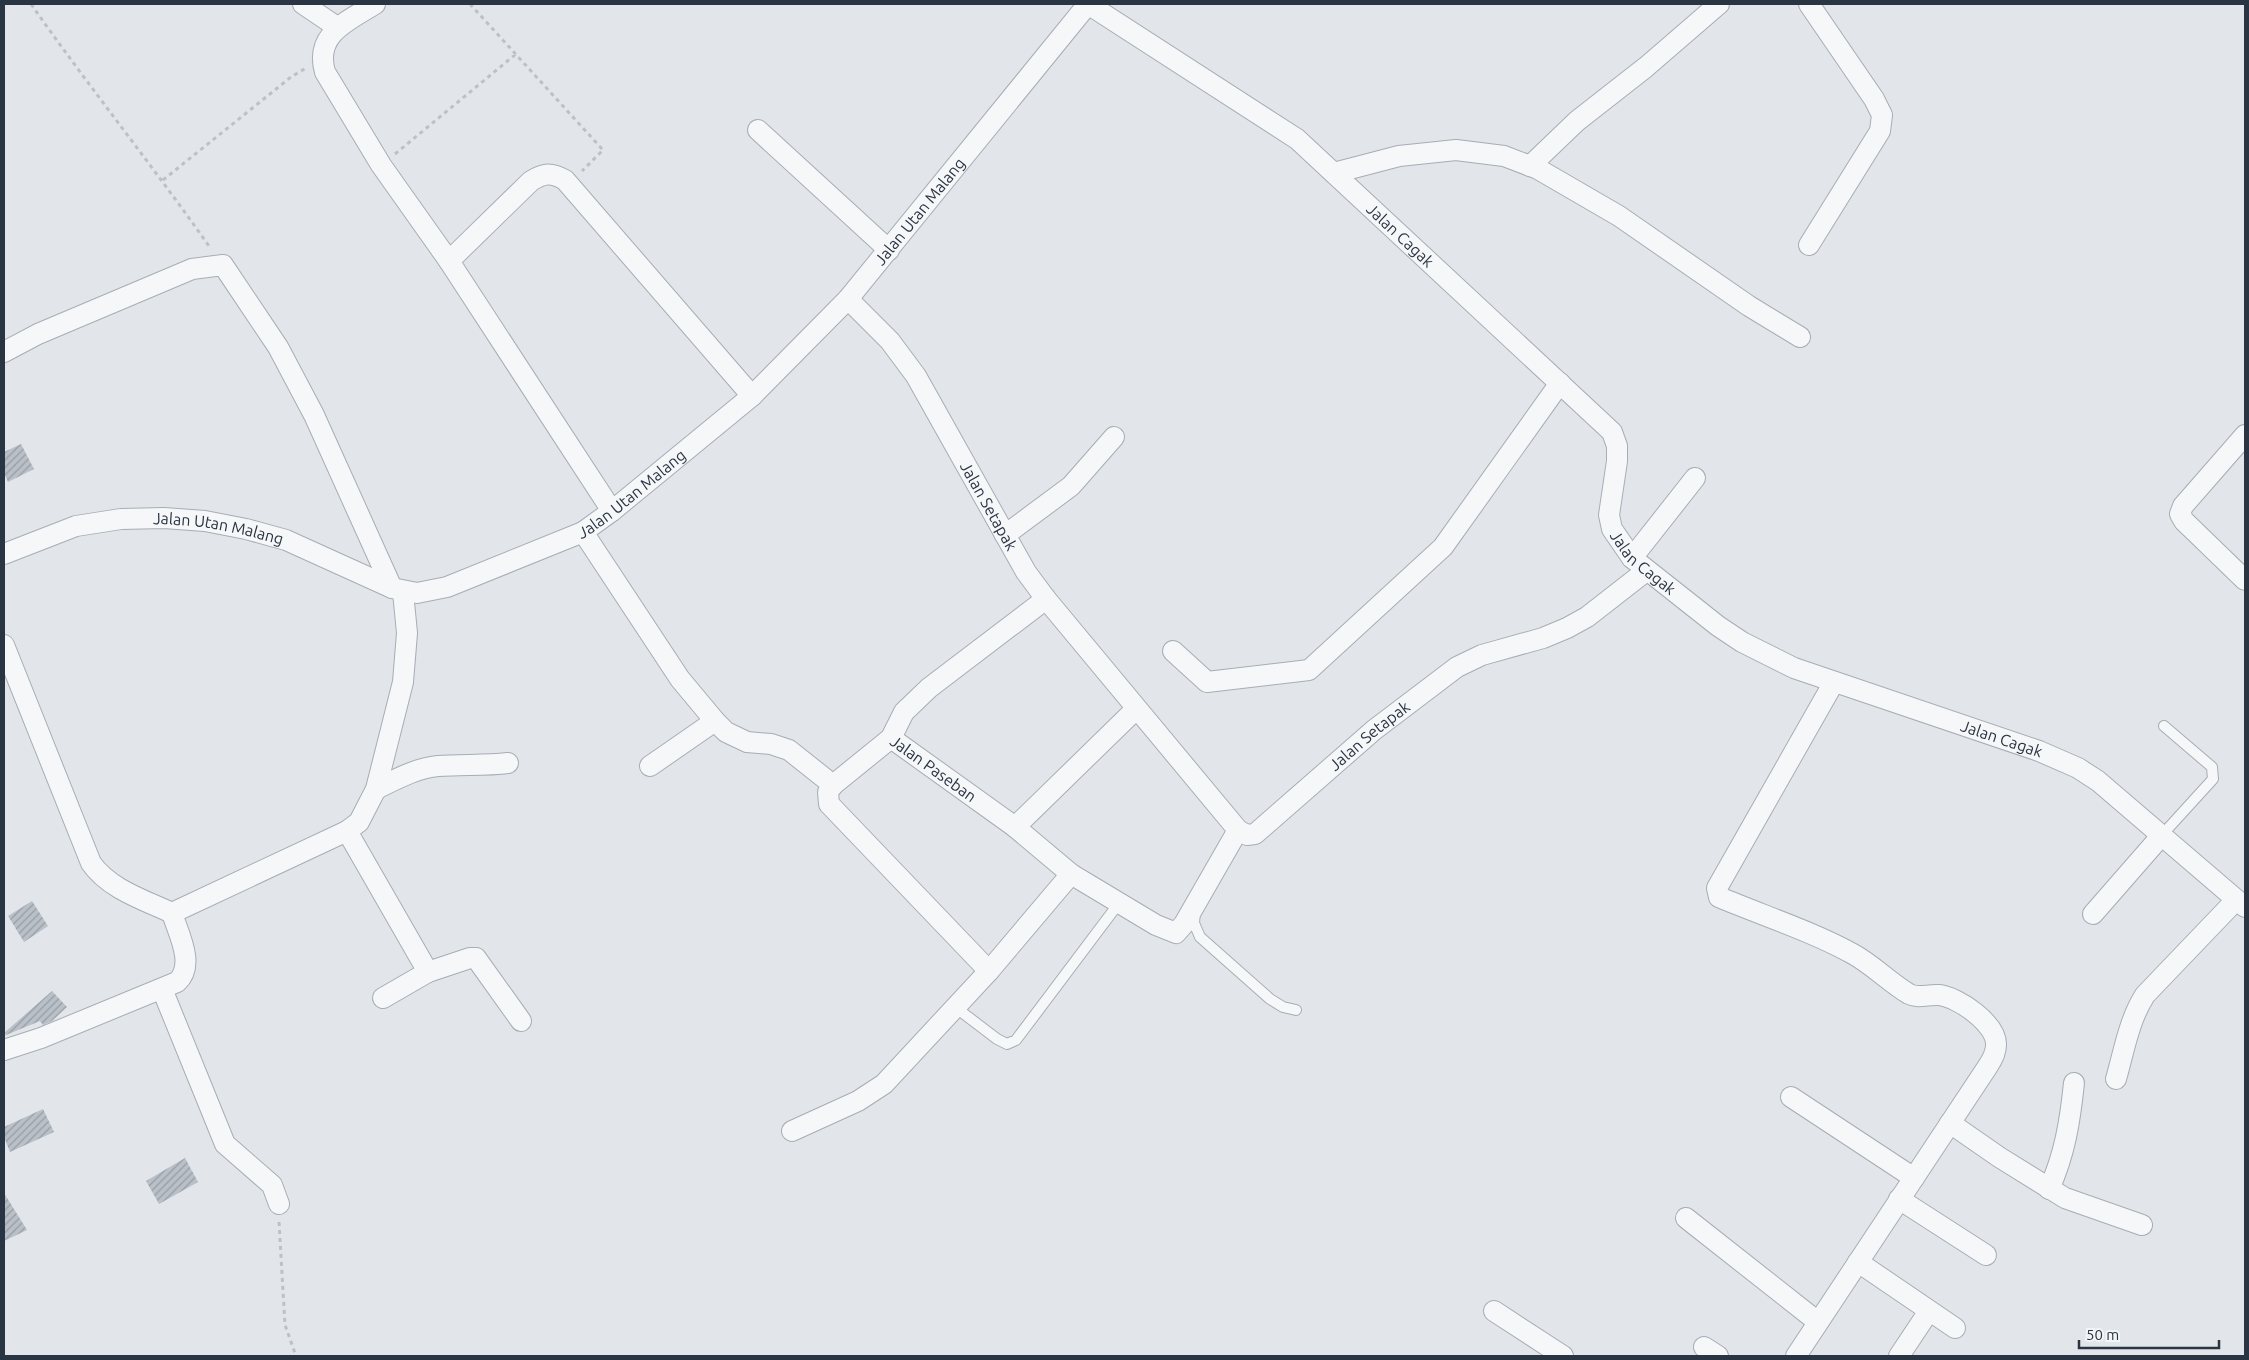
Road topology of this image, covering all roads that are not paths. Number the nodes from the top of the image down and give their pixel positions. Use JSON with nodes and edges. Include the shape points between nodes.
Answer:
{"nodes":[{"id":1,"x":304,"y":4,"type":"edge"},
{"id":2,"x":374,"y":4,"type":"edge"},
{"id":3,"x":1088,"y":4,"type":"edge"},
{"id":4,"x":1719,"y":4,"type":"edge"},
{"id":5,"x":1809,"y":4,"type":"edge"},
{"id":6,"x":337,"y":27,"type":"junction"},
{"id":7,"x":758,"y":130,"type":"dead end"},
{"id":8,"x":1530,"y":166,"type":"junction"},
{"id":9,"x":1334,"y":173,"type":"junction"},
{"id":10,"x":1809,"y":245,"type":"dead end"},
{"id":11,"x":889,"y":250,"type":"junction"},
{"id":12,"x":449,"y":261,"type":"junction"},
{"id":13,"x":848,"y":299,"type":"junction"},
{"id":14,"x":1800,"y":337,"type":"dead end"},
{"id":15,"x":4,"y":352,"type":"edge"},
{"id":16,"x":1560,"y":383,"type":"junction"},
{"id":17,"x":752,"y":396,"type":"junction"},
{"id":18,"x":1114,"y":436,"type":"dead end"},
{"id":19,"x":2242,"y":445,"type":"edge"},
{"id":20,"x":1695,"y":478,"type":"dead end"},
{"id":21,"x":612,"y":511,"type":"junction"},
{"id":22,"x":583,"y":532,"type":"junction"},
{"id":23,"x":1006,"y":535,"type":"junction"},
{"id":24,"x":4,"y":554,"type":"edge"},
{"id":25,"x":1639,"y":564,"type":"junction"},
{"id":26,"x":2245,"y":580,"type":"edge"},
{"id":27,"x":397,"y":590,"type":"junction"},
{"id":28,"x":1046,"y":599,"type":"junction"},
{"id":29,"x":4,"y":645,"type":"edge"},
{"id":30,"x":1174,"y":651,"type":"dead end"},
{"id":31,"x":1834,"y":682,"type":"junction"},
{"id":32,"x":1136,"y":709,"type":"junction"},
{"id":33,"x":715,"y":721,"type":"junction"},
{"id":34,"x":2164,"y":726,"type":"dead end"},
{"id":35,"x":891,"y":738,"type":"junction"},
{"id":36,"x":508,"y":763,"type":"dead end"},
{"id":37,"x":650,"y":766,"type":"dead end"},
{"id":38,"x":833,"y":785,"type":"junction"},
{"id":39,"x":376,"y":789,"type":"junction"},
{"id":40,"x":1015,"y":827,"type":"junction"},
{"id":41,"x":1238,"y":830,"type":"junction"},
{"id":42,"x":348,"y":831,"type":"junction"},
{"id":43,"x":2162,"y":835,"type":"junction"},
{"id":44,"x":1071,"y":874,"type":"junction"},
{"id":45,"x":1119,"y":903,"type":"junction"},
{"id":46,"x":2241,"y":904,"type":"edge"},
{"id":47,"x":1195,"y":905,"type":"junction"},
{"id":48,"x":172,"y":913,"type":"junction"},
{"id":49,"x":2093,"y":914,"type":"dead end"},
{"id":50,"x":989,"y":971,"type":"junction"},
{"id":51,"x":428,"y":972,"type":"junction"},
{"id":52,"x":162,"y":989,"type":"junction"},
{"id":53,"x":383,"y":998,"type":"dead end"},
{"id":54,"x":955,"y":1007,"type":"junction"},
{"id":55,"x":1296,"y":1010,"type":"dead end"},
{"id":56,"x":521,"y":1021,"type":"dead end"},
{"id":57,"x":4,"y":1050,"type":"edge"},
{"id":58,"x":2116,"y":1079,"type":"dead end"},
{"id":59,"x":2074,"y":1084,"type":"dead end"},
{"id":60,"x":1791,"y":1097,"type":"dead end"},
{"id":61,"x":1950,"y":1123,"type":"junction"},
{"id":62,"x":792,"y":1131,"type":"dead end"},
{"id":63,"x":1914,"y":1178,"type":"junction"},
{"id":64,"x":2049,"y":1189,"type":"junction"},
{"id":65,"x":1899,"y":1199,"type":"junction"},
{"id":66,"x":279,"y":1204,"type":"road end"},
{"id":67,"x":1686,"y":1218,"type":"dead end"},
{"id":68,"x":2142,"y":1225,"type":"dead end"},
{"id":69,"x":1986,"y":1255,"type":"dead end"},
{"id":70,"x":1858,"y":1262,"type":"junction"},
{"id":71,"x":1494,"y":1311,"type":"dead end"},
{"id":72,"x":1929,"y":1311,"type":"junction"},
{"id":73,"x":1818,"y":1322,"type":"junction"},
{"id":74,"x":1955,"y":1328,"type":"dead end"},
{"id":75,"x":1563,"y":1356,"type":"edge"},
{"id":76,"x":1796,"y":1356,"type":"edge"},
{"id":77,"x":1899,"y":1356,"type":"edge"}],
"edges":[{"from":1,"to":6,"type":"street"},
{"from":2,"to":6,"type":"street"},
{"from":3,"to":9,"type":"street","name":"Jalan Cagak","via":[[1297,139]]},
{"from":3,"to":11,"type":"street","name":"Jalan Utan Malang"},
{"from":4,"to":8,"type":"street","via":[[1646,67],[1576,121]]},
{"from":5,"to":10,"type":"street","via":[[1882,115],[1880,131]]},
{"from":6,"to":12,"type":"street","via":[[325,43],[321,58],[325,72],[381,166]]},
{"from":7,"to":11,"type":"street"},
{"from":8,"to":9,"type":"street","via":[[1504,156],[1456,150],[1399,156]]},
{"from":8,"to":14,"type":"street","via":[[1619,216],[1749,306]]},
{"from":9,"to":16,"type":"street","name":"Jalan Cagak"},
{"from":11,"to":13,"type":"street","name":"Jalan Utan Malang"},
{"from":12,"to":17,"type":"street","via":[[531,181],[543,174],[554,174],[569,184]]},
{"from":12,"to":21,"type":"street"},
{"from":13,"to":17,"type":"street","name":"Jalan Utan Malang"},
{"from":13,"to":23,"type":"street","name":"Jalan Setapak","via":[[890,341],[916,376]]},
{"from":15,"to":27,"type":"street","via":[[38,334],[192,269],[223,266],[278,347]]},
{"from":16,"to":25,"type":"street","name":"Jalan Cagak","via":[[1616,438],[1618,461],[1610,522],[1618,538]]},
{"from":16,"to":30,"type":"street","via":[[1443,547],[1309,670],[1207,682]]},
{"from":17,"to":21,"type":"street","name":"Jalan Utan Malang"},
{"from":18,"to":23,"type":"street","via":[[1072,486]]},
{"from":19,"to":26,"type":"street","via":[[2183,506],[2180,514]]},
{"from":20,"to":25,"type":"street"},
{"from":21,"to":22,"type":"street","name":"Jalan Utan Malang"},
{"from":22,"to":27,"type":"street","name":"Jalan Utan Malang","via":[[447,587],[417,593]]},
{"from":22,"to":33,"type":"street","via":[[680,679]]},
{"from":23,"to":28,"type":"street","name":"Jalan Setapak","via":[[1026,572]]},
{"from":24,"to":27,"type":"street","name":"Jalan Utan Malang","via":[[76,526],[121,519],[205,521],[286,540]]},
{"from":25,"to":31,"type":"street","name":"Jalan Cagak","via":[[1742,642],[1794,668]]},
{"from":25,"to":41,"type":"street","name":"Jalan Setapak","via":[[1587,617],[1543,638],[1482,655],[1457,666],[1374,730],[1256,834],[1247,835]]},
{"from":27,"to":39,"type":"street","via":[[407,633],[406,655],[403,682]]},
{"from":28,"to":32,"type":"street","name":"Jalan Setapak"},
{"from":28,"to":35,"type":"street","via":[[929,688],[904,712]]},
{"from":29,"to":48,"type":"street","via":[[91,862],[108,881]]},
{"from":31,"to":43,"type":"street","name":"Jalan Cagak","via":[[2059,758],[2098,781]]},
{"from":31,"to":61,"type":"street","via":[[1717,888],[1720,897],[1854,954],[1914,996],[1951,998],[1990,1027],[1995,1036],[1994,1056]]},
{"from":32,"to":40,"type":"street"},
{"from":32,"to":41,"type":"street","name":"Jalan Setapak"},
{"from":33,"to":37,"type":"street"},
{"from":33,"to":38,"type":"street","via":[[726,732],[747,742],[771,744],[789,750]]},
{"from":34,"to":43,"type":"lane","via":[[2214,772],[2213,779]]},
{"from":35,"to":38,"type":"street","name":"Jalan Paseban"},
{"from":35,"to":40,"type":"street","name":"Jalan Paseban"},
{"from":36,"to":39,"type":"street","via":[[437,766],[411,772]]},
{"from":38,"to":50,"type":"street","via":[[828,792],[829,804]]},
{"from":39,"to":42,"type":"street","via":[[359,822]]},
{"from":40,"to":44,"type":"street","name":"Jalan Paseban"},
{"from":41,"to":47,"type":"street","name":"Jalan Paseban"},
{"from":42,"to":48,"type":"street"},
{"from":42,"to":51,"type":"street"},
{"from":43,"to":46,"type":"street","name":"Jalan Cagak"},
{"from":43,"to":49,"type":"street"},
{"from":44,"to":45,"type":"street","name":"Jalan Paseban"},
{"from":44,"to":50,"type":"street"},
{"from":45,"to":47,"type":"street","name":"Jalan Paseban","via":[[1176,933]]},
{"from":45,"to":54,"type":"lane","via":[[1016,1040],[1007,1044],[996,1039]]},
{"from":46,"to":58,"type":"street","via":[[2145,995],[2137,1008]]},
{"from":47,"to":55,"type":"lane","via":[[1194,922],[1200,937],[1270,999]]},
{"from":48,"to":52,"type":"street","via":[[186,966],[180,979]]},
{"from":50,"to":54,"type":"street"},
{"from":51,"to":53,"type":"street"},
{"from":51,"to":56,"type":"street","via":[[476,958]]},
{"from":52,"to":57,"type":"street"},
{"from":52,"to":66,"type":"street","via":[[224,1144],[272,1185]]},
{"from":54,"to":62,"type":"street","via":[[884,1084],[858,1101]]},
{"from":59,"to":64,"type":"street","via":[[2068,1136]]},
{"from":60,"to":63,"type":"street"},
{"from":61,"to":63,"type":"street"},
{"from":61,"to":64,"type":"street"},
{"from":63,"to":65,"type":"street"},
{"from":64,"to":68,"type":"street","via":[[2085,1206]]},
{"from":65,"to":69,"type":"street"},
{"from":65,"to":70,"type":"street"},
{"from":67,"to":73,"type":"street"},
{"from":70,"to":72,"type":"street"},
{"from":70,"to":73,"type":"street"},
{"from":71,"to":75,"type":"street"},
{"from":72,"to":74,"type":"street"},
{"from":72,"to":77,"type":"street"},
{"from":73,"to":76,"type":"street"}]}
